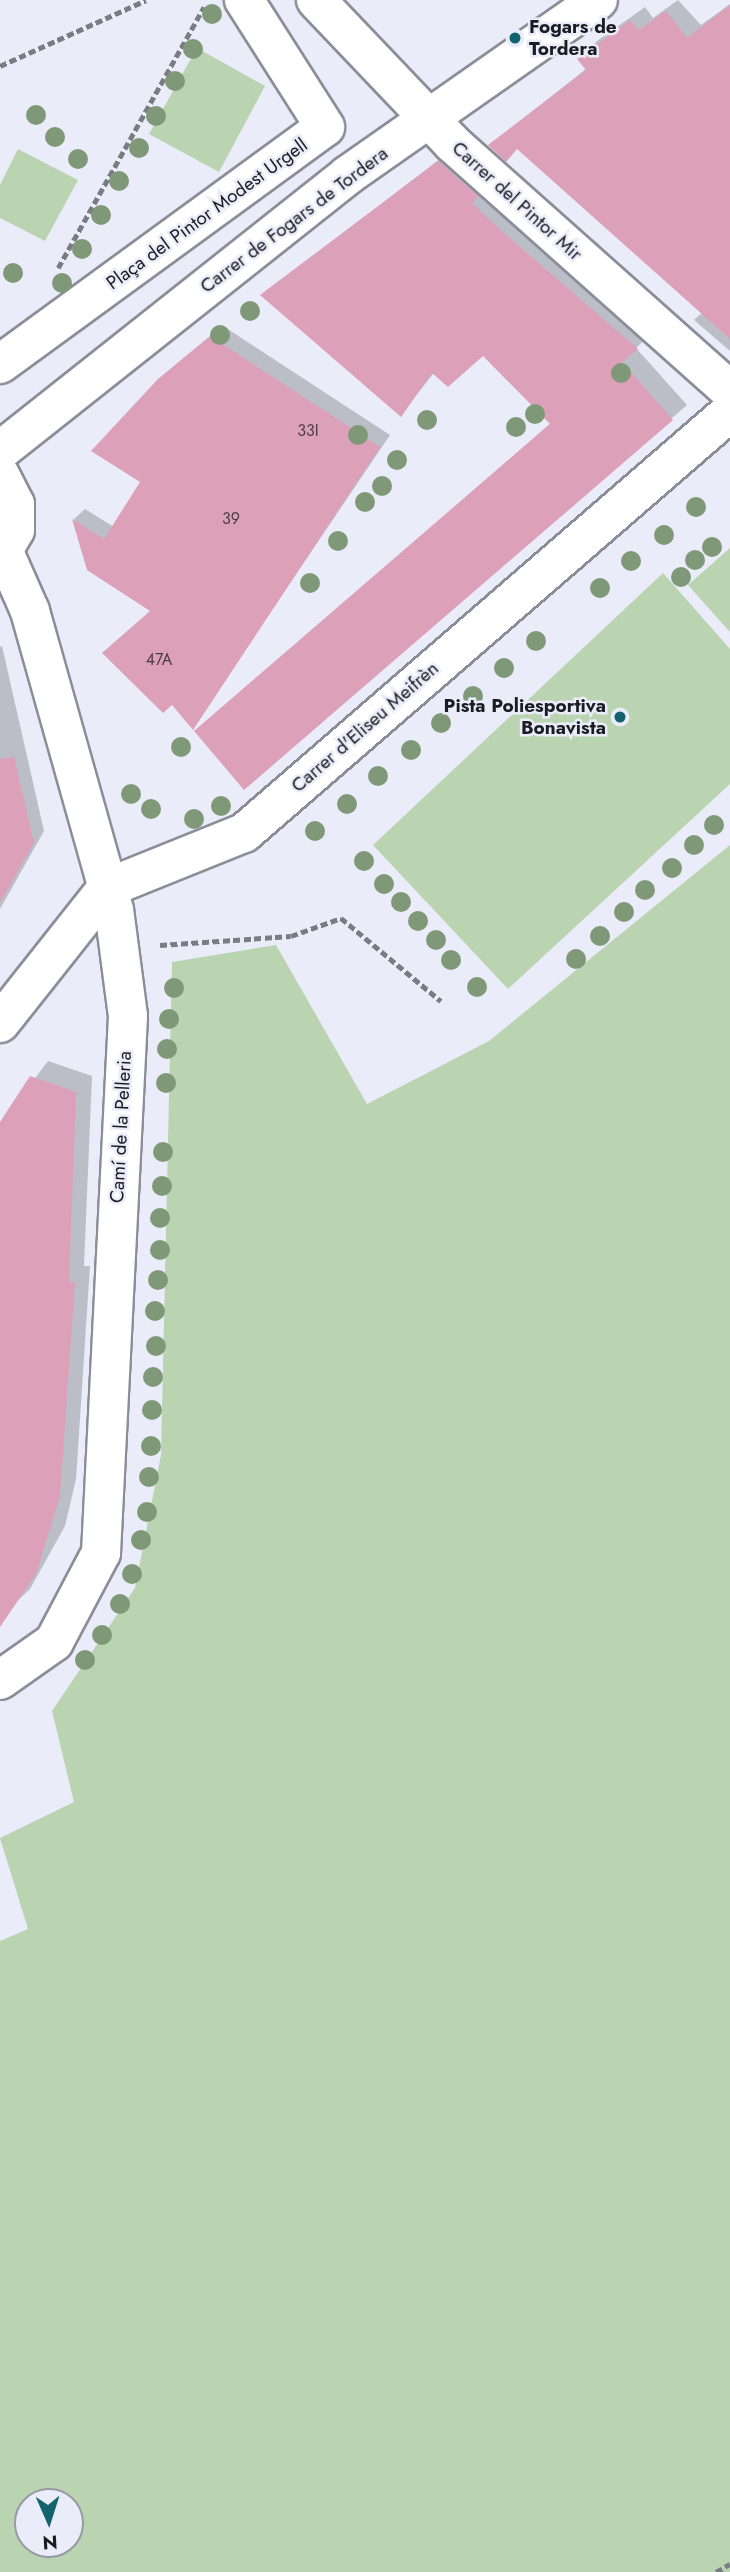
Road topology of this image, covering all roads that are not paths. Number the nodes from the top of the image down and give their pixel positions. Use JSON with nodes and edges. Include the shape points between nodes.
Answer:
{"nodes":[{"id":1,"x":244,"y":0,"type":"edge"},
{"id":2,"x":316,"y":0,"type":"edge"},
{"id":3,"x":598,"y":0,"type":"edge"},
{"id":4,"x":429,"y":121,"type":"junction"},
{"id":5,"x":0,"y":364,"type":"edge"},
{"id":6,"x":730,"y":391,"type":"edge"},
{"id":7,"x":730,"y":412,"type":"edge"},
{"id":8,"x":0,"y":451,"type":"edge"},
{"id":9,"x":0,"y":475,"type":"edge"},
{"id":10,"x":2,"y":554,"type":"edge"},
{"id":11,"x":107,"y":888,"type":"junction"},
{"id":12,"x":0,"y":1023,"type":"edge"},
{"id":13,"x":0,"y":1680,"type":"edge"}],
"edges":[{"from":1,"to":5,"type":"street","name":"Plaça del Pintor Modest Urgell","via":[[326,127]]},
{"from":2,"to":4,"type":"street","name":"Carrer del Pintor Mir"},
{"from":3,"to":4,"type":"street","name":"Carrer de Fogars de Tordera"},
{"from":4,"to":6,"type":"street","name":"Carrer del Pintor Mir"},
{"from":4,"to":8,"type":"street","name":"Carrer de Fogars de Tordera","via":[[348,175]]},
{"from":7,"to":11,"type":"street","name":"Carrer d'Eliseu Meifrèn","via":[[244,833]]},
{"from":9,"to":10,"type":"street","via":[[15,504],[15,530]]},
{"from":10,"to":11,"type":"street","name":"Camí de la Pelleria","via":[[30,611]]},
{"from":11,"to":12,"type":"street","name":"Carrer d'Eliseu Meifrèn"},
{"from":11,"to":13,"type":"street","name":"Camí de la Pelleria","via":[[128,1016],[101,1553],[54,1642]]}]}
